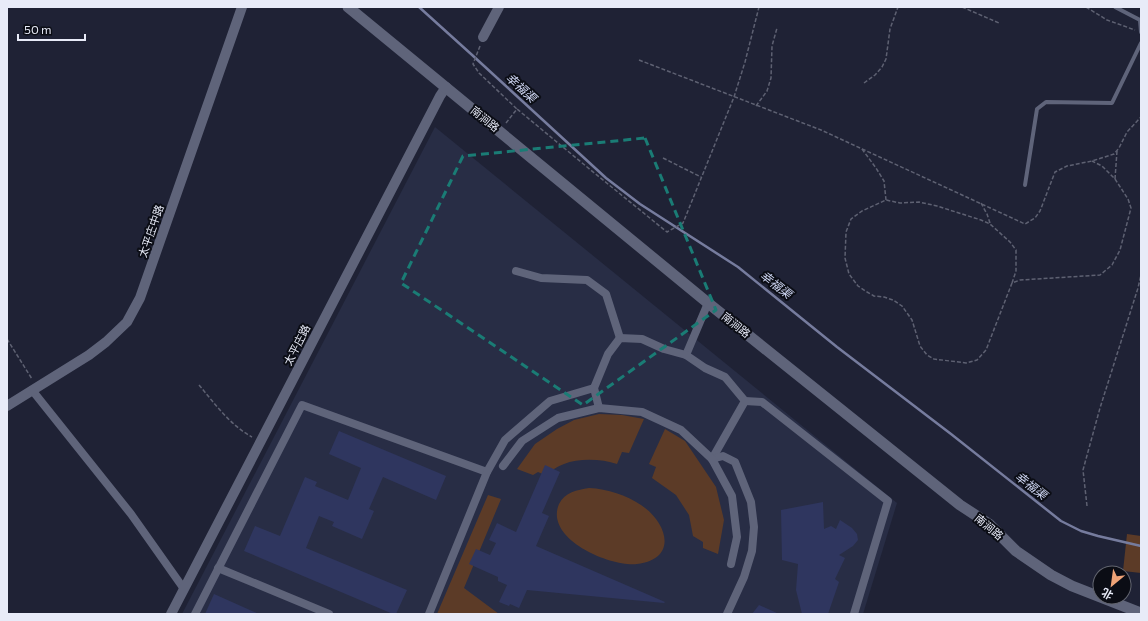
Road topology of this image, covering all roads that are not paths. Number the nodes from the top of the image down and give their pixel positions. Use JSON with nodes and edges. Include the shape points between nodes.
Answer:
{"nodes":[{"id":1,"x":242,"y":7,"type":"edge"},
{"id":2,"x":348,"y":7,"type":"edge"},
{"id":3,"x":499,"y":7,"type":"edge"},
{"id":4,"x":1115,"y":7,"type":"edge"},
{"id":5,"x":1141,"y":32,"type":"edge"},
{"id":6,"x":484,"y":37,"type":"dead end"},
{"id":7,"x":1141,"y":43,"type":"edge"},
{"id":8,"x":446,"y":87,"type":"junction"},
{"id":9,"x":1025,"y":185,"type":"dead end"},
{"id":10,"x":516,"y":271,"type":"dead end"},
{"id":11,"x":708,"y":303,"type":"junction"},
{"id":12,"x":620,"y":338,"type":"junction"},
{"id":13,"x":686,"y":355,"type":"junction"},
{"id":14,"x":594,"y":388,"type":"junction"},
{"id":15,"x":35,"y":389,"type":"junction"},
{"id":16,"x":745,"y":401,"type":"junction"},
{"id":17,"x":7,"y":406,"type":"edge"},
{"id":18,"x":599,"y":408,"type":"junction"},
{"id":19,"x":712,"y":459,"type":"junction"},
{"id":20,"x":503,"y":466,"type":"dead end"},
{"id":21,"x":487,"y":472,"type":"junction"},
{"id":22,"x":731,"y":564,"type":"dead end"},
{"id":23,"x":218,"y":568,"type":"junction"},
{"id":24,"x":184,"y":588,"type":"junction"},
{"id":25,"x":1141,"y":613,"type":"edge"},
{"id":26,"x":171,"y":614,"type":"edge"},
{"id":27,"x":195,"y":614,"type":"edge"},
{"id":28,"x":329,"y":614,"type":"edge"},
{"id":29,"x":429,"y":614,"type":"edge"},
{"id":30,"x":728,"y":614,"type":"edge"},
{"id":31,"x":854,"y":614,"type":"edge"}],
"edges":[{"from":1,"to":15,"type":"street","name":"太平庄中路","via":[[134,310],[127,322],[106,342]]},
{"from":2,"to":8,"type":"main road","name":"南涧路"},
{"from":3,"to":6,"type":"street"},
{"from":4,"to":5,"type":"lane","via":[[1140,20]]},
{"from":7,"to":9,"type":"lane","via":[[1112,103],[1046,102],[1038,109]]},
{"from":8,"to":11,"type":"main road","name":"南涧路"},
{"from":8,"to":24,"type":"street","name":"太平庄路"},
{"from":10,"to":12,"type":"street","via":[[541,278],[587,280],[606,294]]},
{"from":11,"to":13,"type":"street"},
{"from":11,"to":25,"type":"main road","name":"南涧路","via":[[960,505],[989,524],[1016,551],[1072,586]]},
{"from":12,"to":13,"type":"street","via":[[642,339]]},
{"from":12,"to":14,"type":"street","via":[[608,354]]},
{"from":13,"to":16,"type":"street","via":[[725,377]]},
{"from":14,"to":18,"type":"street"},
{"from":14,"to":21,"type":"street","via":[[550,401],[504,440]]},
{"from":15,"to":17,"type":"street","name":"太平庄中路"},
{"from":15,"to":24,"type":"street"},
{"from":16,"to":19,"type":"street"},
{"from":16,"to":31,"type":"street","via":[[762,402],[888,501]]},
{"from":18,"to":19,"type":"street","via":[[642,412],[681,430]]},
{"from":18,"to":20,"type":"street","via":[[558,418],[522,441]]},
{"from":19,"to":22,"type":"street","via":[[732,496],[737,537]]},
{"from":19,"to":30,"type":"street","via":[[723,456],[735,462],[751,502],[754,526],[752,551]]},
{"from":21,"to":23,"type":"street","via":[[302,405]]},
{"from":21,"to":29,"type":"street"},
{"from":23,"to":27,"type":"street"},
{"from":23,"to":28,"type":"street"},
{"from":24,"to":26,"type":"street","name":"太平庄路"}]}
